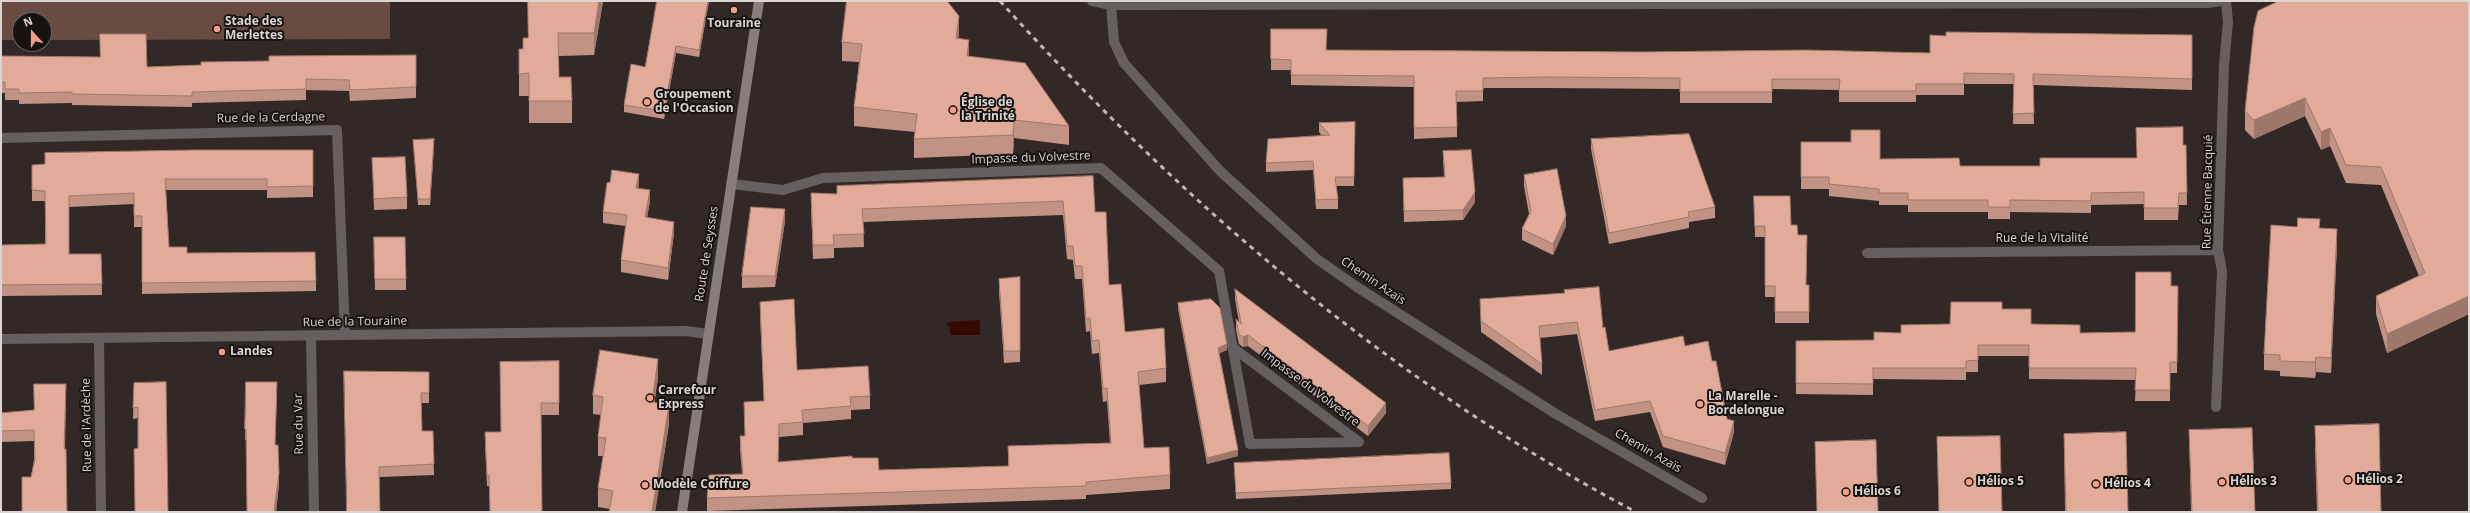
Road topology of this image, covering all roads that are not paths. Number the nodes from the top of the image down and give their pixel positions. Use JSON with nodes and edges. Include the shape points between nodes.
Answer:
{"nodes":[{"id":1,"x":759,"y":1,"type":"edge"},
{"id":2,"x":1092,"y":1,"type":"edge"},
{"id":3,"x":2222,"y":1,"type":"edge"},
{"id":4,"x":2226,"y":1,"type":"edge"},
{"id":5,"x":1111,"y":5,"type":"junction"},
{"id":6,"x":1,"y":138,"type":"edge"},
{"id":7,"x":731,"y":184,"type":"junction"},
{"id":8,"x":2218,"y":250,"type":"junction"},
{"id":9,"x":1867,"y":253,"type":"dead end"},
{"id":10,"x":708,"y":334,"type":"junction"},
{"id":11,"x":344,"y":335,"type":"junction"},
{"id":12,"x":311,"y":336,"type":"junction"},
{"id":13,"x":99,"y":338,"type":"junction"},
{"id":14,"x":1,"y":339,"type":"edge"},
{"id":15,"x":1232,"y":347,"type":"junction"},
{"id":16,"x":2216,"y":407,"type":"dead end"},
{"id":17,"x":1702,"y":498,"type":"dead end"},
{"id":18,"x":101,"y":512,"type":"edge"},
{"id":19,"x":314,"y":512,"type":"edge"},
{"id":20,"x":682,"y":512,"type":"edge"}],
"edges":[{"from":1,"to":7,"type":"main road","name":"Route de Seysses"},
{"from":2,"to":5,"type":"street"},
{"from":3,"to":5,"type":"street"},
{"from":4,"to":8,"type":"street","name":"Rue Étienne Bacquié","via":[[2228,22],[2224,65]]},
{"from":5,"to":17,"type":"street","name":"Chemin Azaïs","via":[[1114,42],[1124,63],[1220,171],[1318,259],[1357,287],[1556,414]]},
{"from":6,"to":11,"type":"street","name":"Rue de la Cerdagne","via":[[337,130]]},
{"from":7,"to":10,"type":"main road","name":"Route de Seysses"},
{"from":7,"to":15,"type":"street","name":"Impasse du Volvestre","via":[[783,190],[823,178],[1101,168],[1219,271]]},
{"from":8,"to":9,"type":"street","name":"Rue de la Vitalité"},
{"from":8,"to":16,"type":"street","name":"Rue Étienne Bacquié","via":[[2222,271]]},
{"from":10,"to":11,"type":"street","name":"Rue de la Touraine","via":[[686,331]]},
{"from":10,"to":20,"type":"main road","name":"Route de Seysses"},
{"from":11,"to":12,"type":"street","name":"Rue de la Touraine"},
{"from":12,"to":13,"type":"street","name":"Rue de la Touraine"},
{"from":12,"to":19,"type":"street","name":"Rue du Var"},
{"from":13,"to":14,"type":"street","name":"Rue de la Touraine"},
{"from":13,"to":18,"type":"street","name":"Rue de l'Ardèche"},
{"from":15,"to":15,"type":"street","name":"Impasse du Volvestre","via":[[1250,444],[1359,442],[1276,380]]}]}
